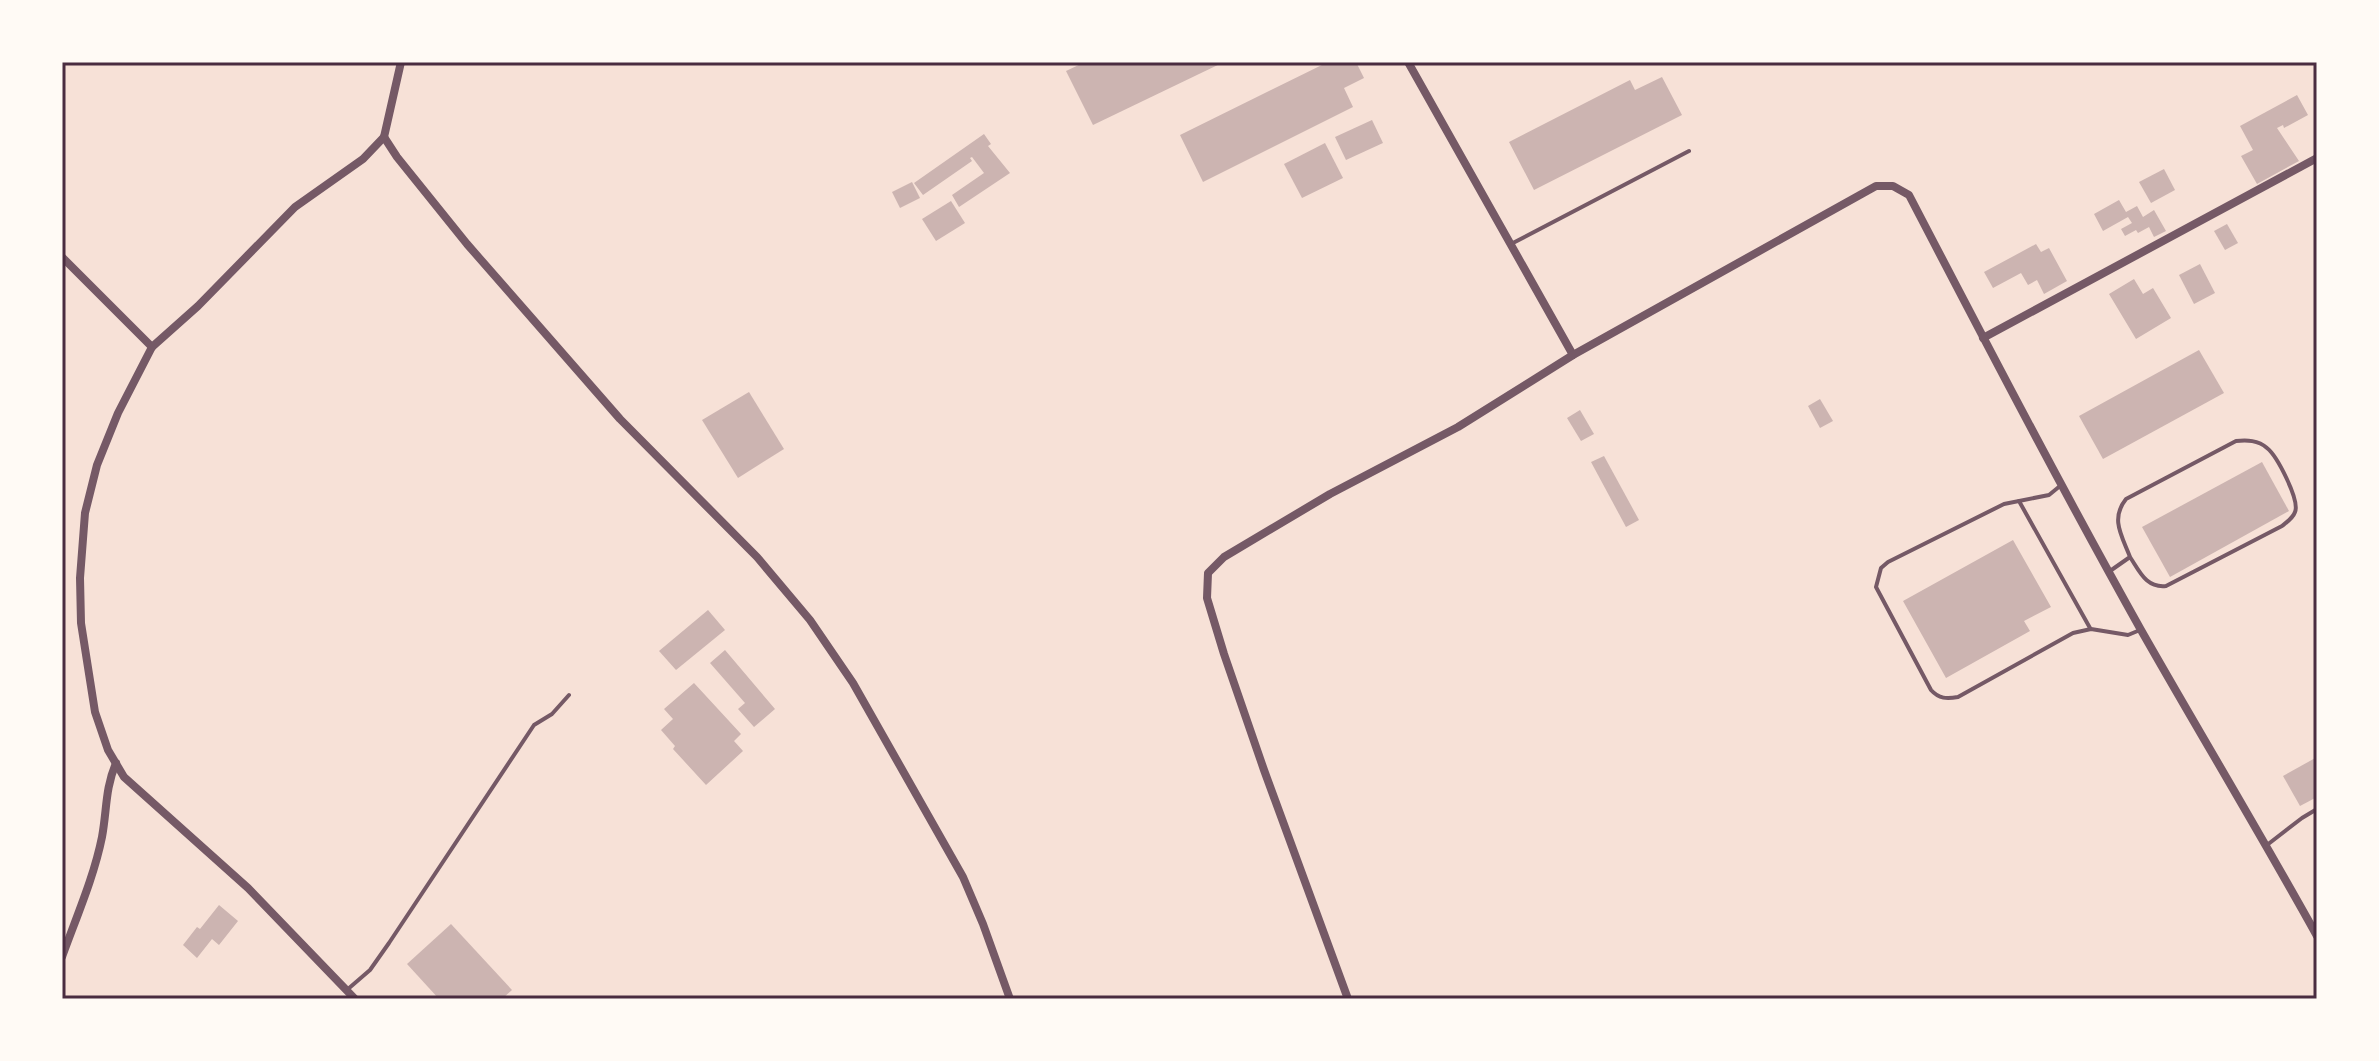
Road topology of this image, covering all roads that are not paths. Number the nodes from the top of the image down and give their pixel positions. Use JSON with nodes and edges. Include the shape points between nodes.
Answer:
{"nodes":[{"id":1,"x":401,"y":62,"type":"edge"},
{"id":2,"x":1408,"y":62,"type":"edge"},
{"id":3,"x":384,"y":137,"type":"junction"},
{"id":4,"x":1689,"y":151,"type":"dead end"},
{"id":5,"x":2317,"y":158,"type":"edge"},
{"id":6,"x":1511,"y":244,"type":"junction"},
{"id":7,"x":62,"y":257,"type":"edge"},
{"id":8,"x":1983,"y":338,"type":"junction"},
{"id":9,"x":152,"y":347,"type":"junction"},
{"id":10,"x":1573,"y":355,"type":"junction"},
{"id":11,"x":2062,"y":485,"type":"junction"},
{"id":12,"x":2019,"y":501,"type":"junction"},
{"id":13,"x":2130,"y":557,"type":"junction"},
{"id":14,"x":2110,"y":571,"type":"junction"},
{"id":15,"x":2091,"y":629,"type":"junction"},
{"id":16,"x":2141,"y":630,"type":"junction"},
{"id":17,"x":569,"y":695,"type":"dead end"},
{"id":18,"x":116,"y":763,"type":"junction"},
{"id":19,"x":2317,"y":809,"type":"edge"},
{"id":20,"x":2267,"y":845,"type":"junction"},
{"id":21,"x":2317,"y":936,"type":"edge"},
{"id":22,"x":62,"y":957,"type":"edge"},
{"id":23,"x":347,"y":991,"type":"junction"},
{"id":24,"x":355,"y":999,"type":"edge"},
{"id":25,"x":1010,"y":999,"type":"edge"},
{"id":26,"x":1348,"y":999,"type":"edge"}],
"edges":[{"from":1,"to":3,"type":"street"},
{"from":2,"to":6,"type":"street"},
{"from":3,"to":9,"type":"street","via":[[363,159],[295,207]]},
{"from":3,"to":25,"type":"street","via":[[467,244],[620,419],[757,557],[810,620],[853,683],[963,877]]},
{"from":4,"to":6,"type":"lane"},
{"from":5,"to":8,"type":"street"},
{"from":6,"to":10,"type":"street"},
{"from":7,"to":9,"type":"street"},
{"from":8,"to":10,"type":"street","via":[[1909,195],[1893,186],[1876,186]]},
{"from":8,"to":11,"type":"street"},
{"from":9,"to":18,"type":"street","via":[[97,465],[85,513],[81,623],[95,712]]},
{"from":10,"to":26,"type":"street","via":[[1458,427],[1224,557],[1208,573],[1207,598],[1224,654]]},
{"from":11,"to":12,"type":"lane","via":[[2049,495]]},
{"from":11,"to":14,"type":"street"},
{"from":12,"to":15,"type":"lane"},
{"from":12,"to":15,"type":"lane","via":[[1881,568],[1876,587],[1931,690],[1946,699],[1958,697],[2073,633]]},
{"from":13,"to":13,"type":"lane","via":[[2152,586],[2166,586],[2282,526],[2297,509],[2296,497],[2270,449],[2250,440],[2236,441],[2126,499],[2117,524]]},
{"from":13,"to":14,"type":"lane"},
{"from":14,"to":16,"type":"street"},
{"from":15,"to":16,"type":"lane","via":[[2128,635]]},
{"from":16,"to":20,"type":"street"},
{"from":17,"to":23,"type":"lane","via":[[534,725],[389,943]]},
{"from":18,"to":22,"type":"street","via":[[102,838]]},
{"from":18,"to":23,"type":"street","via":[[124,777],[248,888]]},
{"from":19,"to":20,"type":"lane"},
{"from":20,"to":21,"type":"street"},
{"from":23,"to":24,"type":"street"}]}
